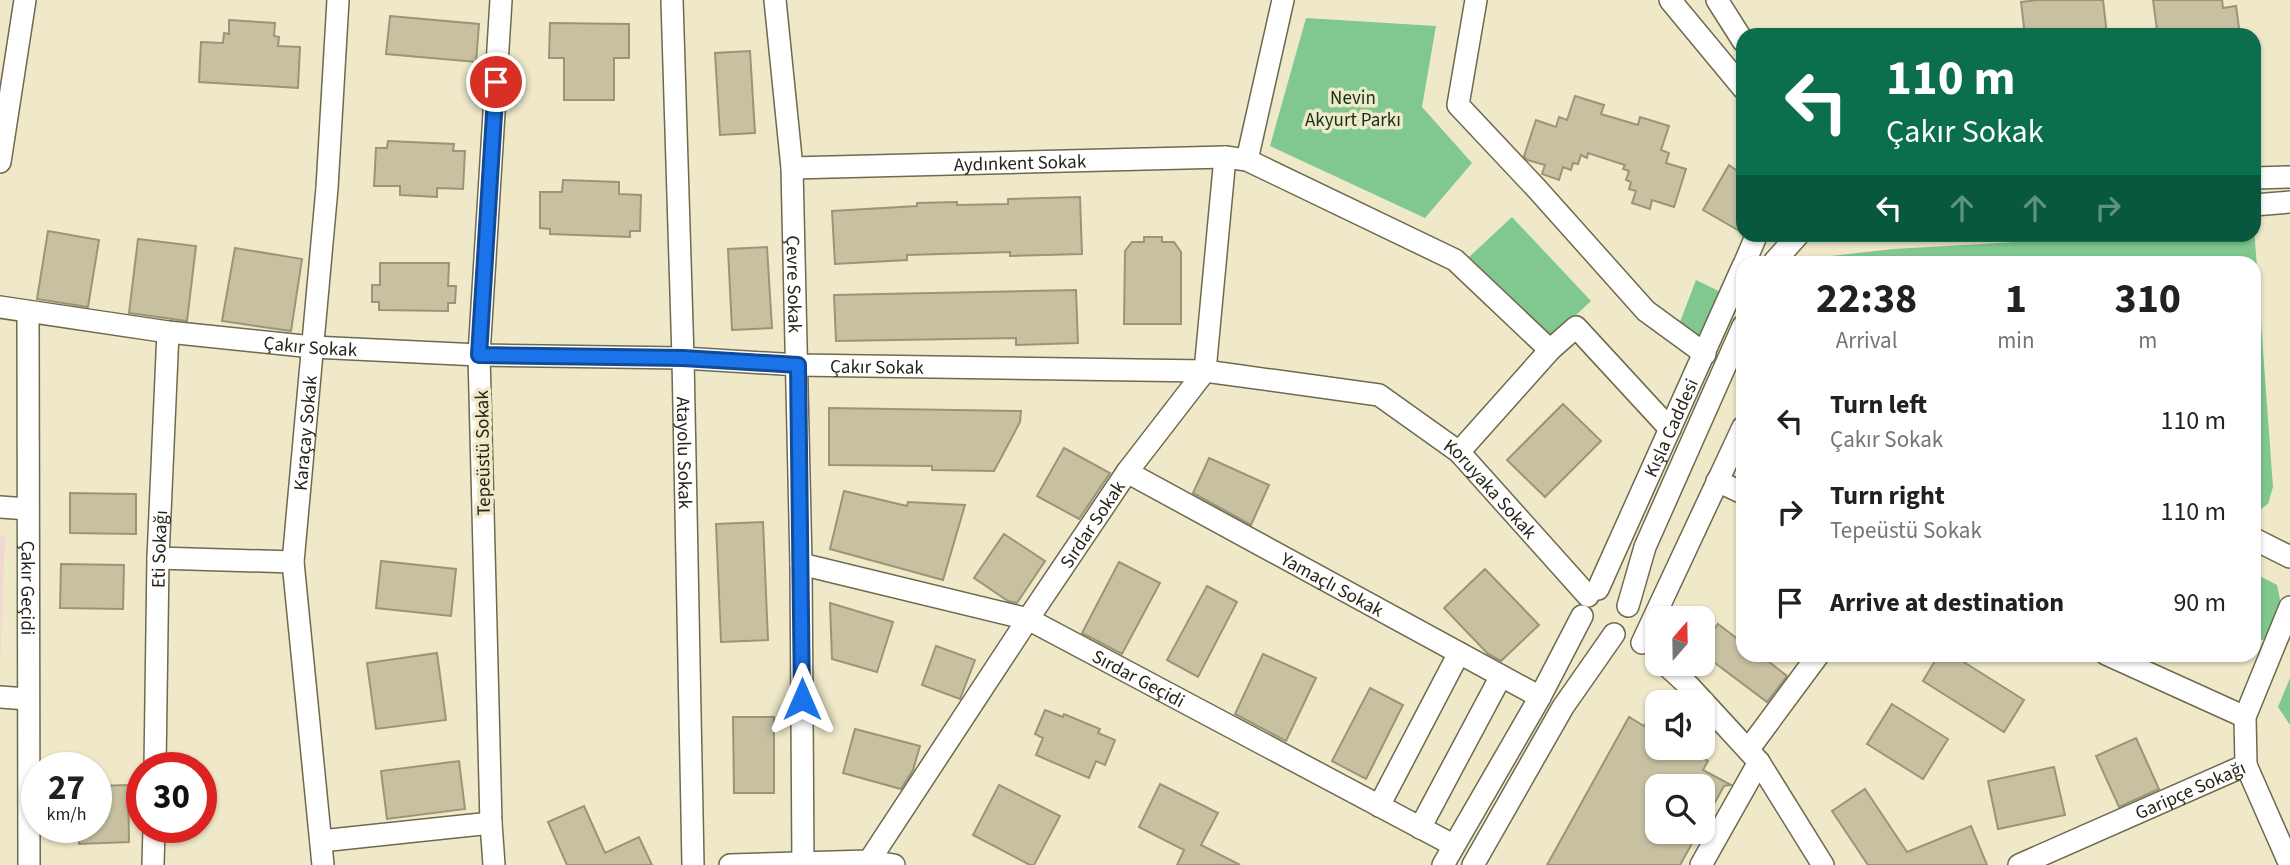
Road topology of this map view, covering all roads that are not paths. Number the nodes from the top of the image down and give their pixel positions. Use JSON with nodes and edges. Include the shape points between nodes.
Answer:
{"nodes":[{"id":1,"x":25,"y":0,"type":"edge"},
{"id":2,"x":338,"y":0,"type":"edge"},
{"id":3,"x":501,"y":0,"type":"edge"},
{"id":4,"x":671,"y":0,"type":"edge"},
{"id":5,"x":775,"y":0,"type":"edge"},
{"id":6,"x":1283,"y":0,"type":"edge"},
{"id":7,"x":1476,"y":0,"type":"edge"},
{"id":8,"x":1670,"y":0,"type":"edge"},
{"id":9,"x":1717,"y":0,"type":"edge"},
{"id":10,"x":1736,"y":30,"type":"edge"},
{"id":11,"x":1736,"y":80,"type":"edge"},
{"id":12,"x":1225,"y":157,"type":"junction"},
{"id":13,"x":1247,"y":160,"type":"junction"},
{"id":14,"x":0,"y":162,"type":"edge"},
{"id":15,"x":792,"y":168,"type":"junction"},
{"id":16,"x":2290,"y":177,"type":"edge"},
{"id":17,"x":2261,"y":178,"type":"edge"},
{"id":18,"x":2290,"y":202,"type":"edge"},
{"id":19,"x":2261,"y":204,"type":"edge"},
{"id":20,"x":1792,"y":242,"type":"edge"},
{"id":21,"x":1779,"y":256,"type":"edge"},
{"id":22,"x":1736,"y":282,"type":"edge"},
{"id":23,"x":0,"y":307,"type":"edge"},
{"id":24,"x":28,"y":312,"type":"junction"},
{"id":25,"x":168,"y":332,"type":"junction"},
{"id":26,"x":1736,"y":342,"type":"edge"},
{"id":27,"x":313,"y":347,"type":"junction"},
{"id":28,"x":1550,"y":350,"type":"junction"},
{"id":29,"x":1705,"y":354,"type":"junction"},
{"id":30,"x":479,"y":355,"type":"junction"},
{"id":31,"x":683,"y":358,"type":"junction"},
{"id":32,"x":798,"y":365,"type":"junction"},
{"id":33,"x":1205,"y":371,"type":"junction"},
{"id":34,"x":1378,"y":395,"type":"joint"},
{"id":35,"x":1670,"y":429,"type":"junction"},
{"id":36,"x":1736,"y":442,"type":"edge"},
{"id":37,"x":1459,"y":452,"type":"junction"},
{"id":38,"x":1127,"y":472,"type":"junction"},
{"id":39,"x":1717,"y":481,"type":"junction"},
{"id":40,"x":1736,"y":490,"type":"edge"},
{"id":41,"x":0,"y":508,"type":"edge"},
{"id":42,"x":28,"y":509,"type":"junction"},
{"id":43,"x":2261,"y":542,"type":"edge"},
{"id":44,"x":2290,"y":556,"type":"edge"},
{"id":45,"x":158,"y":558,"type":"junction"},
{"id":46,"x":293,"y":562,"type":"junction"},
{"id":47,"x":801,"y":564,"type":"junction"},
{"id":48,"x":1589,"y":600,"type":"junction"},
{"id":49,"x":1667,"y":606,"type":"edge"},
{"id":50,"x":2290,"y":607,"type":"edge"},
{"id":51,"x":1028,"y":620,"type":"junction"},
{"id":52,"x":1622,"y":622,"type":"junction"},
{"id":53,"x":1645,"y":645,"type":"edge"},
{"id":54,"x":1459,"y":653,"type":"junction"},
{"id":55,"x":1814,"y":662,"type":"edge"},
{"id":56,"x":2123,"y":662,"type":"edge"},
{"id":57,"x":1501,"y":676,"type":"junction"},
{"id":58,"x":1678,"y":676,"type":"edge"},
{"id":59,"x":0,"y":697,"type":"edge"},
{"id":60,"x":1540,"y":697,"type":"junction"},
{"id":61,"x":27,"y":699,"type":"junction"},
{"id":62,"x":2245,"y":718,"type":"junction"},
{"id":63,"x":155,"y":752,"type":"edge"},
{"id":64,"x":1754,"y":756,"type":"junction"},
{"id":65,"x":2246,"y":765,"type":"junction"},
{"id":66,"x":1379,"y":806,"type":"junction"},
{"id":67,"x":491,"y":823,"type":"junction"},
{"id":68,"x":1420,"y":828,"type":"junction"},
{"id":69,"x":321,"y":841,"type":"junction"},
{"id":70,"x":153,"y":843,"type":"edge"},
{"id":71,"x":1453,"y":845,"type":"junction"},
{"id":72,"x":869,"y":861,"type":"junction"},
{"id":73,"x":804,"y":863,"type":"edge"},
{"id":74,"x":29,"y":865,"type":"edge"},
{"id":75,"x":153,"y":865,"type":"edge"},
{"id":76,"x":323,"y":865,"type":"edge"},
{"id":77,"x":494,"y":865,"type":"edge"},
{"id":78,"x":693,"y":865,"type":"edge"},
{"id":79,"x":730,"y":865,"type":"edge"},
{"id":80,"x":894,"y":865,"type":"edge"},
{"id":81,"x":1443,"y":865,"type":"edge"},
{"id":82,"x":1472,"y":865,"type":"edge"},
{"id":83,"x":1701,"y":865,"type":"edge"},
{"id":84,"x":1823,"y":865,"type":"edge"},
{"id":85,"x":2019,"y":865,"type":"edge"},
{"id":86,"x":2290,"y":865,"type":"edge"}],
"edges":[{"from":1,"to":14,"type":"street"},
{"from":2,"to":27,"type":"street","name":"Karaçay Sokak"},
{"from":3,"to":30,"type":"street","name":"Tepeüstü Sokak"},
{"from":4,"to":31,"type":"street","name":"Atayolu Sokak"},
{"from":5,"to":15,"type":"street","name":"Çevre Sokak"},
{"from":6,"to":13,"type":"street"},
{"from":7,"to":29,"type":"street","via":[[1458,105],[1646,312]]},
{"from":8,"to":11,"type":"street"},
{"from":9,"to":10,"type":"street"},
{"from":12,"to":13,"type":"street","name":"Aydınkent Sokak"},
{"from":12,"to":15,"type":"street","name":"Aydınkent Sokak"},
{"from":12,"to":33,"type":"street"},
{"from":13,"to":28,"type":"street","name":"Aydınkent Sokak","via":[[1455,260]]},
{"from":15,"to":32,"type":"street","name":"Çevre Sokak"},
{"from":16,"to":17,"type":"street"},
{"from":18,"to":19,"type":"street"},
{"from":20,"to":21,"type":"street"},
{"from":22,"to":29,"type":"street","name":"Kışla Caddesi"},
{"from":23,"to":24,"type":"street","name":"Çakır Sokak"},
{"from":24,"to":25,"type":"street","name":"Çakır Sokak"},
{"from":24,"to":42,"type":"street","name":"Çakır Geçidi"},
{"from":25,"to":27,"type":"street","name":"Çakır Sokak"},
{"from":25,"to":45,"type":"street","name":"Eti Sokağı"},
{"from":26,"to":52,"type":"street","name":"Kışla Caddesi","via":[[1645,547]]},
{"from":27,"to":30,"type":"street","name":"Çakır Sokak"},
{"from":27,"to":46,"type":"street","name":"Karaçay Sokak"},
{"from":28,"to":35,"type":"street","via":[[1576,327]]},
{"from":28,"to":37,"type":"street"},
{"from":29,"to":35,"type":"street","name":"Kışla Caddesi"},
{"from":30,"to":31,"type":"street","name":"Çakır Sokak"},
{"from":30,"to":67,"type":"street","name":"Tepeüstü Sokak"},
{"from":31,"to":32,"type":"street","name":"Çakır Sokak"},
{"from":31,"to":78,"type":"street","name":"Atayolu Sokak"},
{"from":32,"to":33,"type":"street","name":"Çakır Sokak"},
{"from":32,"to":47,"type":"street","name":"Çevre Sokak"},
{"from":33,"to":34,"type":"street","name":"Çakır Sokak"},
{"from":33,"to":38,"type":"street","name":"Sırdar Sokak"},
{"from":34,"to":37,"type":"street","name":"Koruyaka Sokak"},
{"from":35,"to":48,"type":"street","name":"Kışla Caddesi"},
{"from":36,"to":39,"type":"street"},
{"from":37,"to":48,"type":"street","name":"Koruyaka Sokak"},
{"from":38,"to":51,"type":"street","name":"Sırdar Sokak"},
{"from":38,"to":54,"type":"street","name":"Yamaçlı Sokak"},
{"from":39,"to":40,"type":"street"},
{"from":39,"to":49,"type":"street"},
{"from":41,"to":42,"type":"street"},
{"from":42,"to":61,"type":"street","name":"Çakır Geçidi"},
{"from":43,"to":44,"type":"street"},
{"from":45,"to":46,"type":"street"},
{"from":45,"to":63,"type":"street","name":"Eti Sokağı"},
{"from":46,"to":69,"type":"street","name":"Karaçay Sokak"},
{"from":47,"to":51,"type":"street","name":"Sırdar Geçidi"},
{"from":47,"to":73,"type":"street","name":"Çevre Sokak"},
{"from":48,"to":52,"type":"street","via":[[1607,588],[1619,593],[1625,598]]},
{"from":48,"to":52,"type":"street","via":[[1587,628],[1594,633],[1606,636]]},
{"from":48,"to":60,"type":"street","name":"Kışla Caddesi"},
{"from":50,"to":62,"type":"street","name":"Garipçe Sokağı"},
{"from":51,"to":66,"type":"street","name":"Sırdar Geçidi"},
{"from":51,"to":72,"type":"street","name":"Sırdar Sokak"},
{"from":52,"to":53,"type":"street"},
{"from":52,"to":82,"type":"street","name":"Kışla Caddesi","via":[[1563,707]]},
{"from":54,"to":57,"type":"street","name":"Yamaçlı Sokak"},
{"from":54,"to":66,"type":"street"},
{"from":55,"to":64,"type":"street"},
{"from":56,"to":62,"type":"street"},
{"from":57,"to":60,"type":"street","name":"Yamaçlı Sokak"},
{"from":57,"to":68,"type":"street"},
{"from":58,"to":64,"type":"street"},
{"from":59,"to":61,"type":"street"},
{"from":60,"to":71,"type":"street","name":"Kışla Caddesi"},
{"from":61,"to":74,"type":"street","name":"Çakır Geçidi"},
{"from":62,"to":65,"type":"street","name":"Garipçe Sokağı"},
{"from":64,"to":83,"type":"street"},
{"from":64,"to":84,"type":"street"},
{"from":65,"to":85,"type":"street","name":"Garipçe Sokağı"},
{"from":65,"to":86,"type":"street"},
{"from":66,"to":68,"type":"street","name":"Sırdar Geçidi"},
{"from":67,"to":69,"type":"street"},
{"from":67,"to":77,"type":"street","name":"Tepeüstü Sokak"},
{"from":68,"to":71,"type":"street","name":"Sırdar Geçidi"},
{"from":69,"to":76,"type":"street","name":"Karaçay Sokak"},
{"from":70,"to":75,"type":"street"},
{"from":71,"to":81,"type":"street","name":"Kışla Caddesi"},
{"from":72,"to":73,"type":"street"},
{"from":72,"to":80,"type":"street"},
{"from":73,"to":79,"type":"street"}]}
